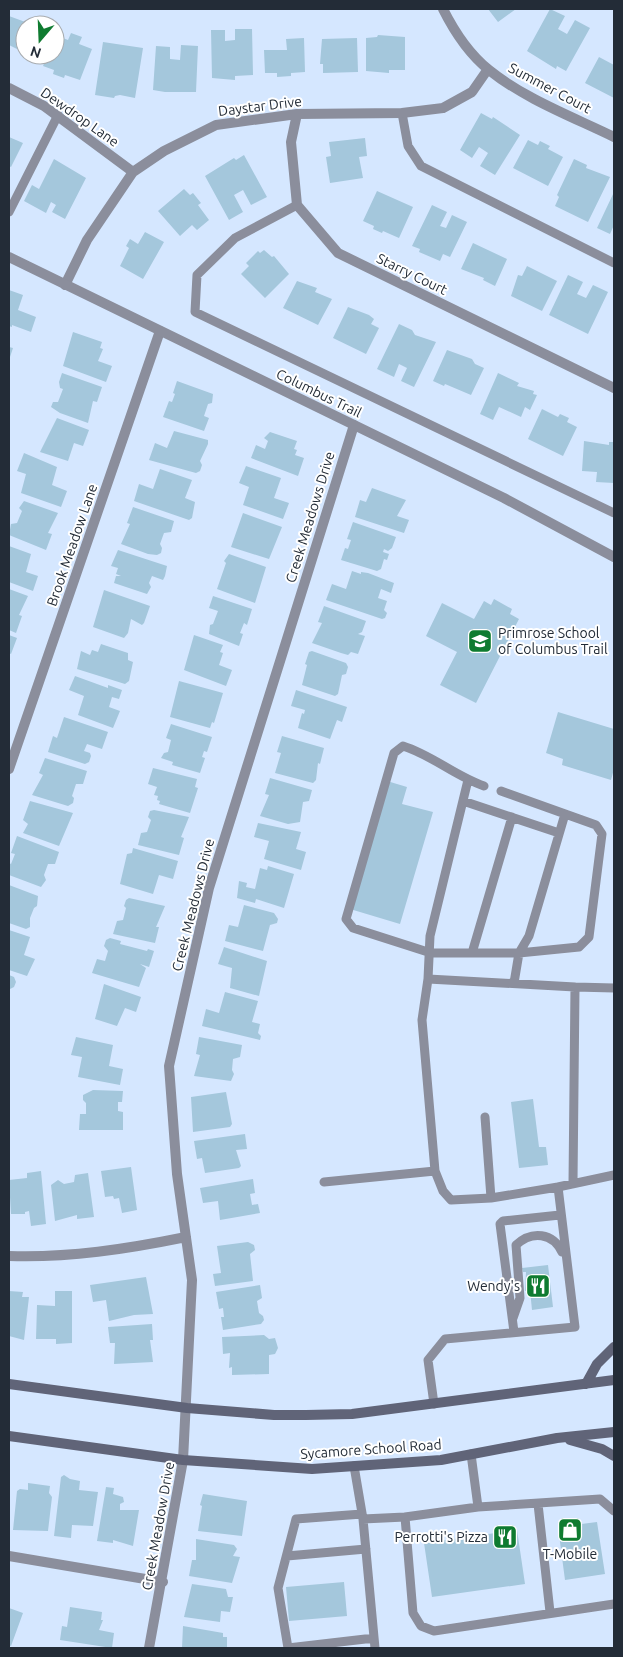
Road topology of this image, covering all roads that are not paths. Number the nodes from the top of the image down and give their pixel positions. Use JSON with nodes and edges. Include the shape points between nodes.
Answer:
{"nodes":[{"id":1,"x":443,"y":9,"type":"edge"},
{"id":2,"x":488,"y":69,"type":"junction"},
{"id":3,"x":9,"y":88,"type":"edge"},
{"id":4,"x":402,"y":113,"type":"junction"},
{"id":5,"x":297,"y":114,"type":"junction"},
{"id":6,"x":58,"y":115,"type":"junction"},
{"id":7,"x":614,"y":137,"type":"edge"},
{"id":8,"x":133,"y":172,"type":"junction"},
{"id":9,"x":298,"y":205,"type":"junction"},
{"id":10,"x":9,"y":212,"type":"edge"},
{"id":11,"x":9,"y":256,"type":"edge"},
{"id":12,"x":614,"y":262,"type":"edge"},
{"id":13,"x":65,"y":285,"type":"junction"},
{"id":14,"x":160,"y":331,"type":"junction"},
{"id":15,"x":614,"y":388,"type":"edge"},
{"id":16,"x":354,"y":425,"type":"junction"},
{"id":17,"x":614,"y":513,"type":"edge"},
{"id":18,"x":614,"y":557,"type":"edge"},
{"id":19,"x":9,"y":769,"type":"edge"},
{"id":20,"x":468,"y":780,"type":"junction"},
{"id":21,"x":484,"y":786,"type":"dead end"},
{"id":22,"x":501,"y":791,"type":"dead end"},
{"id":23,"x":463,"y":800,"type":"junction"},
{"id":24,"x":565,"y":814,"type":"junction"},
{"id":25,"x":512,"y":817,"type":"junction"},
{"id":26,"x":559,"y":833,"type":"junction"},
{"id":27,"x":431,"y":953,"type":"junction"},
{"id":28,"x":472,"y":953,"type":"junction"},
{"id":29,"x":519,"y":954,"type":"junction"},
{"id":30,"x":428,"y":979,"type":"junction"},
{"id":31,"x":514,"y":983,"type":"junction"},
{"id":32,"x":575,"y":987,"type":"junction"},
{"id":33,"x":614,"y":988,"type":"edge"},
{"id":34,"x":485,"y":1117,"type":"dead end"},
{"id":35,"x":435,"y":1171,"type":"junction"},
{"id":36,"x":614,"y":1175,"type":"edge"},
{"id":37,"x":324,"y":1182,"type":"dead end"},
{"id":38,"x":573,"y":1183,"type":"junction"},
{"id":39,"x":558,"y":1187,"type":"junction"},
{"id":40,"x":491,"y":1198,"type":"junction"},
{"id":41,"x":560,"y":1215,"type":"junction"},
{"id":42,"x":186,"y":1237,"type":"junction"},
{"id":43,"x":9,"y":1256,"type":"edge"},
{"id":44,"x":565,"y":1260,"type":"junction"},
{"id":45,"x":513,"y":1320,"type":"junction"},
{"id":46,"x":514,"y":1332,"type":"junction"},
{"id":47,"x":614,"y":1347,"type":"edge"},
{"id":48,"x":614,"y":1380,"type":"edge"},
{"id":49,"x":9,"y":1384,"type":"edge"},
{"id":50,"x":586,"y":1384,"type":"junction"},
{"id":51,"x":434,"y":1404,"type":"junction"},
{"id":52,"x":187,"y":1408,"type":"junction"},
{"id":53,"x":614,"y":1432,"type":"edge"},
{"id":54,"x":9,"y":1436,"type":"edge"},
{"id":55,"x":557,"y":1438,"type":"junction"},
{"id":56,"x":471,"y":1454,"type":"junction"},
{"id":57,"x":614,"y":1456,"type":"edge"},
{"id":58,"x":183,"y":1460,"type":"junction"},
{"id":59,"x":354,"y":1466,"type":"junction"},
{"id":60,"x":538,"y":1504,"type":"junction"},
{"id":61,"x":478,"y":1507,"type":"junction"},
{"id":62,"x":614,"y":1511,"type":"edge"},
{"id":63,"x":362,"y":1516,"type":"junction"},
{"id":64,"x":405,"y":1517,"type":"junction"},
{"id":65,"x":366,"y":1548,"type":"junction"},
{"id":66,"x":9,"y":1556,"type":"edge"},
{"id":67,"x":287,"y":1556,"type":"junction"},
{"id":68,"x":162,"y":1582,"type":"junction"},
{"id":69,"x":614,"y":1604,"type":"edge"},
{"id":70,"x":550,"y":1612,"type":"junction"},
{"id":71,"x":374,"y":1638,"type":"junction"},
{"id":72,"x":149,"y":1648,"type":"edge"},
{"id":73,"x":375,"y":1648,"type":"edge"}],
"edges":[{"from":1,"to":2,"type":"street","name":"Summer Court","via":[[453,30]]},
{"from":2,"to":4,"type":"street","name":"Daystar Drive","via":[[472,92],[443,108]]},
{"from":2,"to":7,"type":"street","name":"Summer Court","via":[[528,94]]},
{"from":3,"to":6,"type":"street","name":"Dewdrop Lane"},
{"from":4,"to":5,"type":"street","name":"Daystar Drive"},
{"from":4,"to":12,"type":"lane","via":[[408,146],[421,166]]},
{"from":5,"to":8,"type":"street","name":"Daystar Drive","via":[[216,125],[164,151]]},
{"from":5,"to":9,"type":"street","via":[[291,142]]},
{"from":6,"to":8,"type":"street","name":"Dewdrop Lane"},
{"from":6,"to":10,"type":"lane"},
{"from":8,"to":13,"type":"street","name":"Daystar Drive","via":[[88,240]]},
{"from":9,"to":15,"type":"street","name":"Starry Court","via":[[338,253]]},
{"from":9,"to":17,"type":"lane","via":[[235,238],[197,274],[195,312]]},
{"from":11,"to":13,"type":"street","name":"Columbus Trail"},
{"from":13,"to":14,"type":"street","name":"Columbus Trail"},
{"from":14,"to":16,"type":"street","name":"Columbus Trail"},
{"from":14,"to":19,"type":"street","name":"Brook Meadow Lane"},
{"from":16,"to":18,"type":"street","name":"Columbus Trail","via":[[504,498]]},
{"from":16,"to":42,"type":"street","name":"Creek Meadows Drive","via":[[209,888],[169,1066],[177,1174]]},
{"from":20,"to":21,"type":"lane"},
{"from":20,"to":23,"type":"lane"},
{"from":20,"to":27,"type":"lane","via":[[417,750],[403,746],[394,753],[346,919],[361,932]]},
{"from":22,"to":24,"type":"lane"},
{"from":23,"to":25,"type":"lane"},
{"from":23,"to":27,"type":"lane","via":[[430,936]]},
{"from":24,"to":26,"type":"lane"},
{"from":24,"to":29,"type":"lane","via":[[596,825],[602,834],[589,937],[579,947]]},
{"from":25,"to":26,"type":"lane"},
{"from":25,"to":28,"type":"lane"},
{"from":26,"to":29,"type":"lane","via":[[529,936]]},
{"from":27,"to":28,"type":"lane"},
{"from":27,"to":30,"type":"lane"},
{"from":28,"to":29,"type":"lane"},
{"from":29,"to":31,"type":"lane"},
{"from":30,"to":31,"type":"lane"},
{"from":30,"to":35,"type":"lane","via":[[422,1020]]},
{"from":31,"to":32,"type":"lane"},
{"from":32,"to":33,"type":"lane"},
{"from":32,"to":38,"type":"lane"},
{"from":34,"to":40,"type":"lane"},
{"from":35,"to":37,"type":"lane"},
{"from":35,"to":40,"type":"lane","via":[[443,1191],[451,1200]]},
{"from":36,"to":38,"type":"lane"},
{"from":38,"to":39,"type":"lane"},
{"from":39,"to":40,"type":"lane"},
{"from":39,"to":41,"type":"lane"},
{"from":41,"to":44,"type":"lane"},
{"from":41,"to":45,"type":"lane","via":[[503,1221],[500,1224]]},
{"from":42,"to":43,"type":"street","via":[[116,1251]]},
{"from":42,"to":52,"type":"street","name":"Creek Meadows Drive","via":[[192,1280]]},
{"from":44,"to":45,"type":"lane","via":[[558,1243],[548,1236],[524,1238],[516,1245],[520,1298]]},
{"from":44,"to":46,"type":"lane","via":[[575,1327]]},
{"from":45,"to":46,"type":"lane"},
{"from":46,"to":51,"type":"lane","via":[[446,1339],[428,1360]]},
{"from":47,"to":50,"type":"main road","via":[[597,1364]]},
{"from":48,"to":50,"type":"main road"},
{"from":49,"to":52,"type":"main road"},
{"from":50,"to":51,"type":"main road"},
{"from":51,"to":52,"type":"main road","via":[[352,1414],[306,1415]]},
{"from":52,"to":58,"type":"street","name":"Creek Meadow Drive"},
{"from":53,"to":55,"type":"main road","name":"Sycamore School Road"},
{"from":54,"to":58,"type":"main road","name":"Sycamore School Road"},
{"from":55,"to":56,"type":"main road","name":"Sycamore School Road"},
{"from":55,"to":57,"type":"main road","via":[[580,1442]]},
{"from":56,"to":59,"type":"main road","name":"Sycamore School Road","via":[[441,1460]]},
{"from":56,"to":61,"type":"lane"},
{"from":58,"to":59,"type":"main road","name":"Sycamore School Road","via":[[312,1469]]},
{"from":58,"to":68,"type":"street","name":"Creek Meadow Drive"},
{"from":59,"to":63,"type":"lane"},
{"from":60,"to":61,"type":"lane"},
{"from":60,"to":62,"type":"lane","via":[[600,1500]]},
{"from":60,"to":70,"type":"lane"},
{"from":61,"to":64,"type":"lane"},
{"from":63,"to":64,"type":"lane"},
{"from":63,"to":65,"type":"lane"},
{"from":63,"to":67,"type":"lane","via":[[296,1519]]},
{"from":64,"to":70,"type":"lane","via":[[413,1613],[420,1626],[434,1631]]},
{"from":65,"to":67,"type":"lane"},
{"from":65,"to":71,"type":"lane"},
{"from":66,"to":68,"type":"street"},
{"from":67,"to":71,"type":"lane","via":[[278,1588],[288,1648]]},
{"from":68,"to":72,"type":"street","name":"Creek Meadow Drive"},
{"from":69,"to":70,"type":"lane"},
{"from":71,"to":73,"type":"lane"}]}
